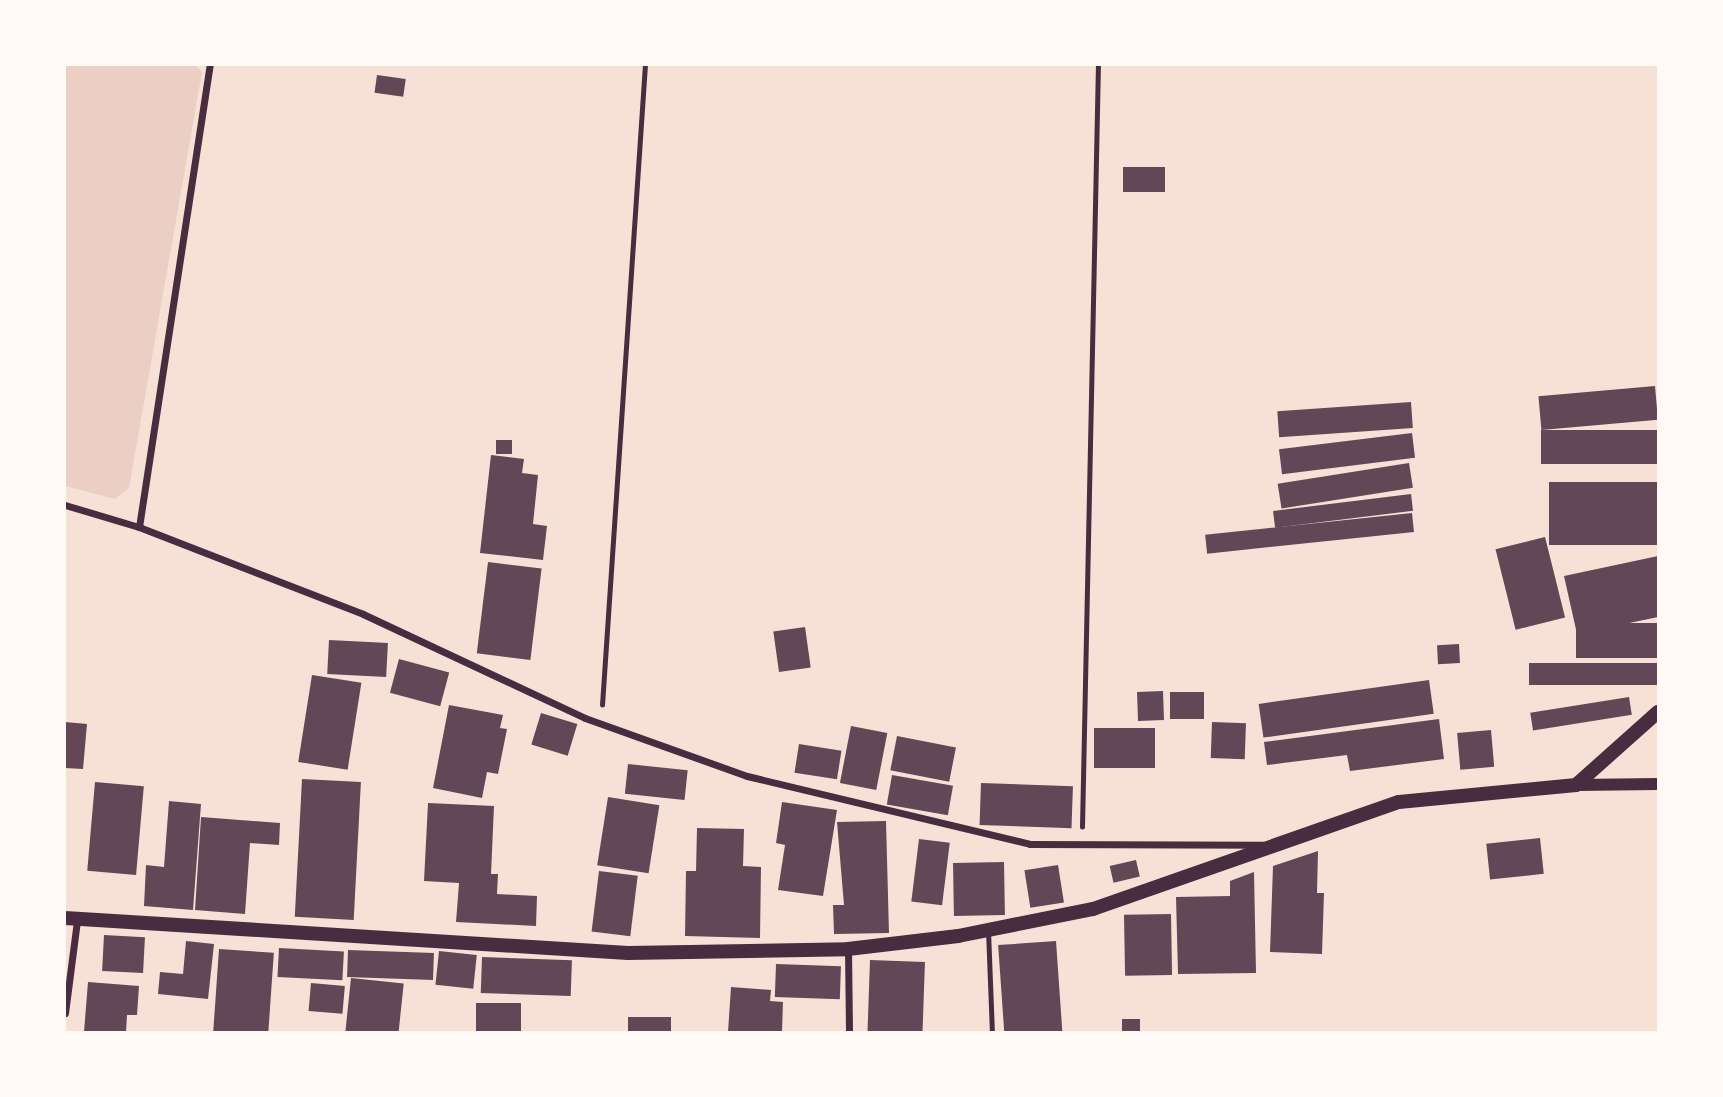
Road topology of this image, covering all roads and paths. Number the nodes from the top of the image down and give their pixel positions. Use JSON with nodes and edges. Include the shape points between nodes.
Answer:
{"nodes":[{"id":1,"x":209,"y":65,"type":"edge"},
{"id":2,"x":645,"y":65,"type":"edge"},
{"id":3,"x":1098,"y":65,"type":"edge"},
{"id":4,"x":65,"y":505,"type":"edge"},
{"id":5,"x":139,"y":527,"type":"junction"},
{"id":6,"x":1658,"y":712,"type":"edge"},
{"id":7,"x":601,"y":723,"type":"junction"},
{"id":8,"x":1658,"y":784,"type":"edge"},
{"id":9,"x":1576,"y":785,"type":"junction"},
{"id":10,"x":1273,"y":845,"type":"junction"},
{"id":11,"x":1081,"y":846,"type":"junction"},
{"id":12,"x":71,"y":919,"type":"edge"},
{"id":13,"x":988,"y":930,"type":"junction"},
{"id":14,"x":848,"y":949,"type":"junction"},
{"id":15,"x":65,"y":1013,"type":"edge"},
{"id":16,"x":849,"y":1032,"type":"edge"},
{"id":17,"x":992,"y":1032,"type":"edge"}],
"edges":[{"from":1,"to":5,"type":"street"},
{"from":2,"to":7,"type":"path"},
{"from":3,"to":11,"type":"path"},
{"from":4,"to":5,"type":"street"},
{"from":5,"to":7,"type":"street","via":[[363,614]]},
{"from":6,"to":9,"type":"main road"},
{"from":7,"to":11,"type":"street","via":[[747,775],[850,803],[1030,844]]},
{"from":8,"to":9,"type":"street"},
{"from":9,"to":10,"type":"main road","via":[[1399,802]]},
{"from":10,"to":11,"type":"street"},
{"from":10,"to":13,"type":"main road","via":[[1093,909]]},
{"from":12,"to":14,"type":"main road","via":[[628,953]]},
{"from":12,"to":15,"type":"street"},
{"from":13,"to":14,"type":"main road"},
{"from":13,"to":17,"type":"lane"},
{"from":14,"to":16,"type":"street"}]}
